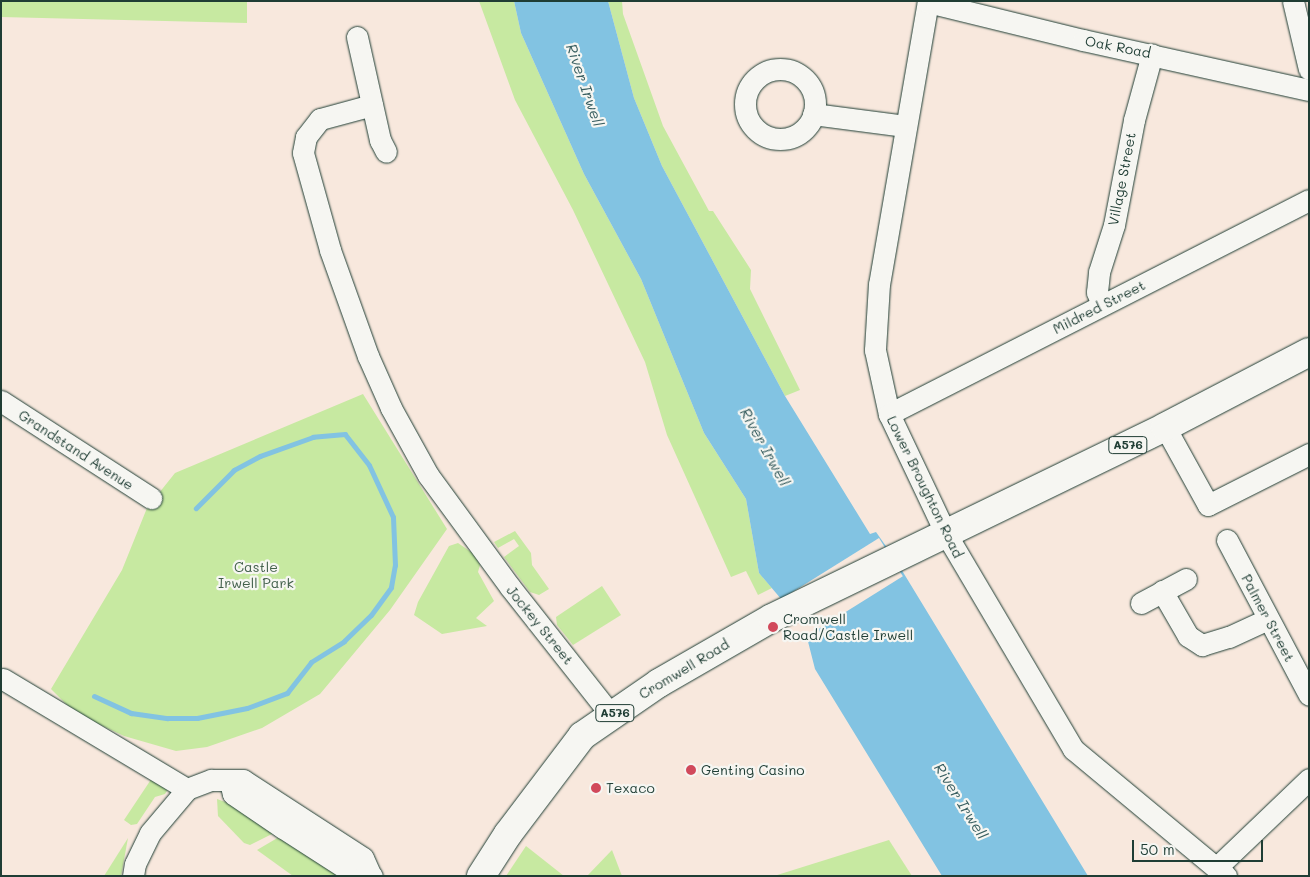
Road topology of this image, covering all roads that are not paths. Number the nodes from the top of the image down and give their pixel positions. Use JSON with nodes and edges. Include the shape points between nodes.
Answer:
{"nodes":[{"id":1,"x":1293,"y":1,"type":"edge"},
{"id":2,"x":928,"y":2,"type":"edge"},
{"id":3,"x":356,"y":37,"type":"dead end"},
{"id":4,"x":1152,"y":54,"type":"junction"},
{"id":5,"x":1309,"y":69,"type":"edge"},
{"id":6,"x":1309,"y":90,"type":"edge"},
{"id":7,"x":372,"y":106,"type":"junction"},
{"id":8,"x":813,"y":114,"type":"dead end"},
{"id":9,"x":905,"y":126,"type":"junction"},
{"id":10,"x":386,"y":152,"type":"dead end"},
{"id":11,"x":1309,"y":200,"type":"edge"},
{"id":12,"x":1102,"y":305,"type":"junction"},
{"id":13,"x":1309,"y":352,"type":"edge"},
{"id":14,"x":1,"y":401,"type":"edge"},
{"id":15,"x":889,"y":414,"type":"junction"},
{"id":16,"x":1165,"y":427,"type":"junction"},
{"id":17,"x":1309,"y":454,"type":"edge"},
{"id":18,"x":151,"y":498,"type":"dead end"},
{"id":19,"x":946,"y":534,"type":"junction"},
{"id":20,"x":1227,"y":540,"type":"dead end"},
{"id":21,"x":1186,"y":579,"type":"dead end"},
{"id":22,"x":1162,"y":591,"type":"junction"},
{"id":23,"x":1141,"y":603,"type":"dead end"},
{"id":24,"x":1268,"y":619,"type":"junction"},
{"id":25,"x":3,"y":679,"type":"dead end"},
{"id":26,"x":1309,"y":694,"type":"edge"},
{"id":27,"x":611,"y":715,"type":"junction"},
{"id":28,"x":1309,"y":779,"type":"edge"},
{"id":29,"x":187,"y":789,"type":"junction"},
{"id":30,"x":1221,"y":872,"type":"edge"},
{"id":31,"x":371,"y":875,"type":"edge"},
{"id":32,"x":134,"y":876,"type":"edge"},
{"id":33,"x":481,"y":876,"type":"edge"}],
"edges":[{"from":1,"to":5,"type":"street"},
{"from":2,"to":4,"type":"street","name":"Oak Road"},
{"from":2,"to":9,"type":"street","name":"Lower Broughton Road"},
{"from":3,"to":7,"type":"street"},
{"from":4,"to":6,"type":"street","name":"Oak Road"},
{"from":4,"to":12,"type":"street","name":"Village Street","via":[[1134,120],[1114,225],[1099,272],[1097,292]]},
{"from":7,"to":10,"type":"street"},
{"from":7,"to":27,"type":"street","name":"Jockey Street","via":[[320,119],[306,136],[303,153],[333,259],[391,408],[428,475]]},
{"from":8,"to":9,"type":"street"},
{"from":9,"to":15,"type":"street","name":"Lower Broughton Road","via":[[879,284],[875,341],[879,378]]},
{"from":11,"to":12,"type":"street","name":"Mildred Street"},
{"from":12,"to":15,"type":"street","name":"Mildred Street"},
{"from":13,"to":16,"type":"highway","number":"A576"},
{"from":14,"to":18,"type":"street","name":"Grandstand Avenue"},
{"from":15,"to":19,"type":"street","name":"Lower Broughton Road"},
{"from":16,"to":17,"type":"street","via":[[1212,512]]},
{"from":16,"to":19,"type":"highway","number":"A576"},
{"from":19,"to":27,"type":"highway","name":"Cromwell Road","number":"A576","via":[[790,609],[707,654]]},
{"from":19,"to":30,"type":"street","name":"Lower Broughton Road","via":[[1072,749]]},
{"from":20,"to":24,"type":"street","name":"Palmer Street"},
{"from":21,"to":22,"type":"street"},
{"from":22,"to":23,"type":"street"},
{"from":22,"to":24,"type":"street","via":[[1188,636],[1202,645]]},
{"from":24,"to":26,"type":"street","name":"Palmer Street"},
{"from":25,"to":29,"type":"street"},
{"from":27,"to":33,"type":"highway","name":"Cromwell Road","number":"A576","via":[[582,736],[508,834]]},
{"from":28,"to":30,"type":"street"},
{"from":29,"to":31,"type":"street","via":[[211,780],[243,780],[363,858]]},
{"from":29,"to":32,"type":"street","via":[[150,833],[135,864]]}]}
